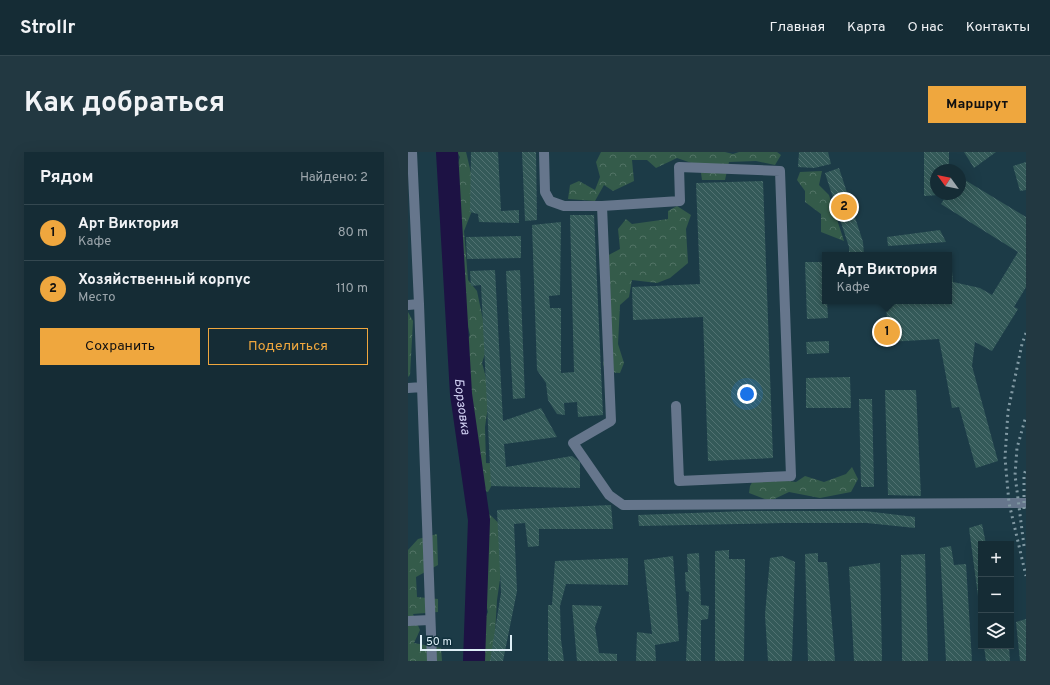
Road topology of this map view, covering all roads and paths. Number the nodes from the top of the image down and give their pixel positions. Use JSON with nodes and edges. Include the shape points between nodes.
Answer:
{"nodes":[{"id":1,"x":412,"y":152,"type":"edge"},
{"id":2,"x":544,"y":152,"type":"edge"},
{"id":3,"x":602,"y":206,"type":"junction"},
{"id":4,"x":419,"y":304,"type":"junction"},
{"id":5,"x":408,"y":305,"type":"edge"},
{"id":6,"x":422,"y":387,"type":"junction"},
{"id":7,"x":408,"y":388,"type":"edge"},
{"id":8,"x":676,"y":406,"type":"dead end"},
{"id":9,"x":1026,"y":503,"type":"edge"},
{"id":10,"x":430,"y":620,"type":"junction"},
{"id":11,"x":408,"y":621,"type":"edge"},
{"id":12,"x":432,"y":661,"type":"edge"}],
"edges":[{"from":1,"to":4,"type":"street"},
{"from":2,"to":3,"type":"street","via":[[545,192],[550,201],[564,206]]},
{"from":3,"to":8,"type":"street","via":[[680,201],[679,167],[780,171],[791,476],[679,481]]},
{"from":3,"to":9,"type":"street","via":[[611,421],[573,443],[609,495],[623,505]]},
{"from":4,"to":5,"type":"street"},
{"from":4,"to":6,"type":"street"},
{"from":6,"to":7,"type":"street"},
{"from":6,"to":10,"type":"street"},
{"from":10,"to":11,"type":"street"},
{"from":10,"to":12,"type":"street"}]}
